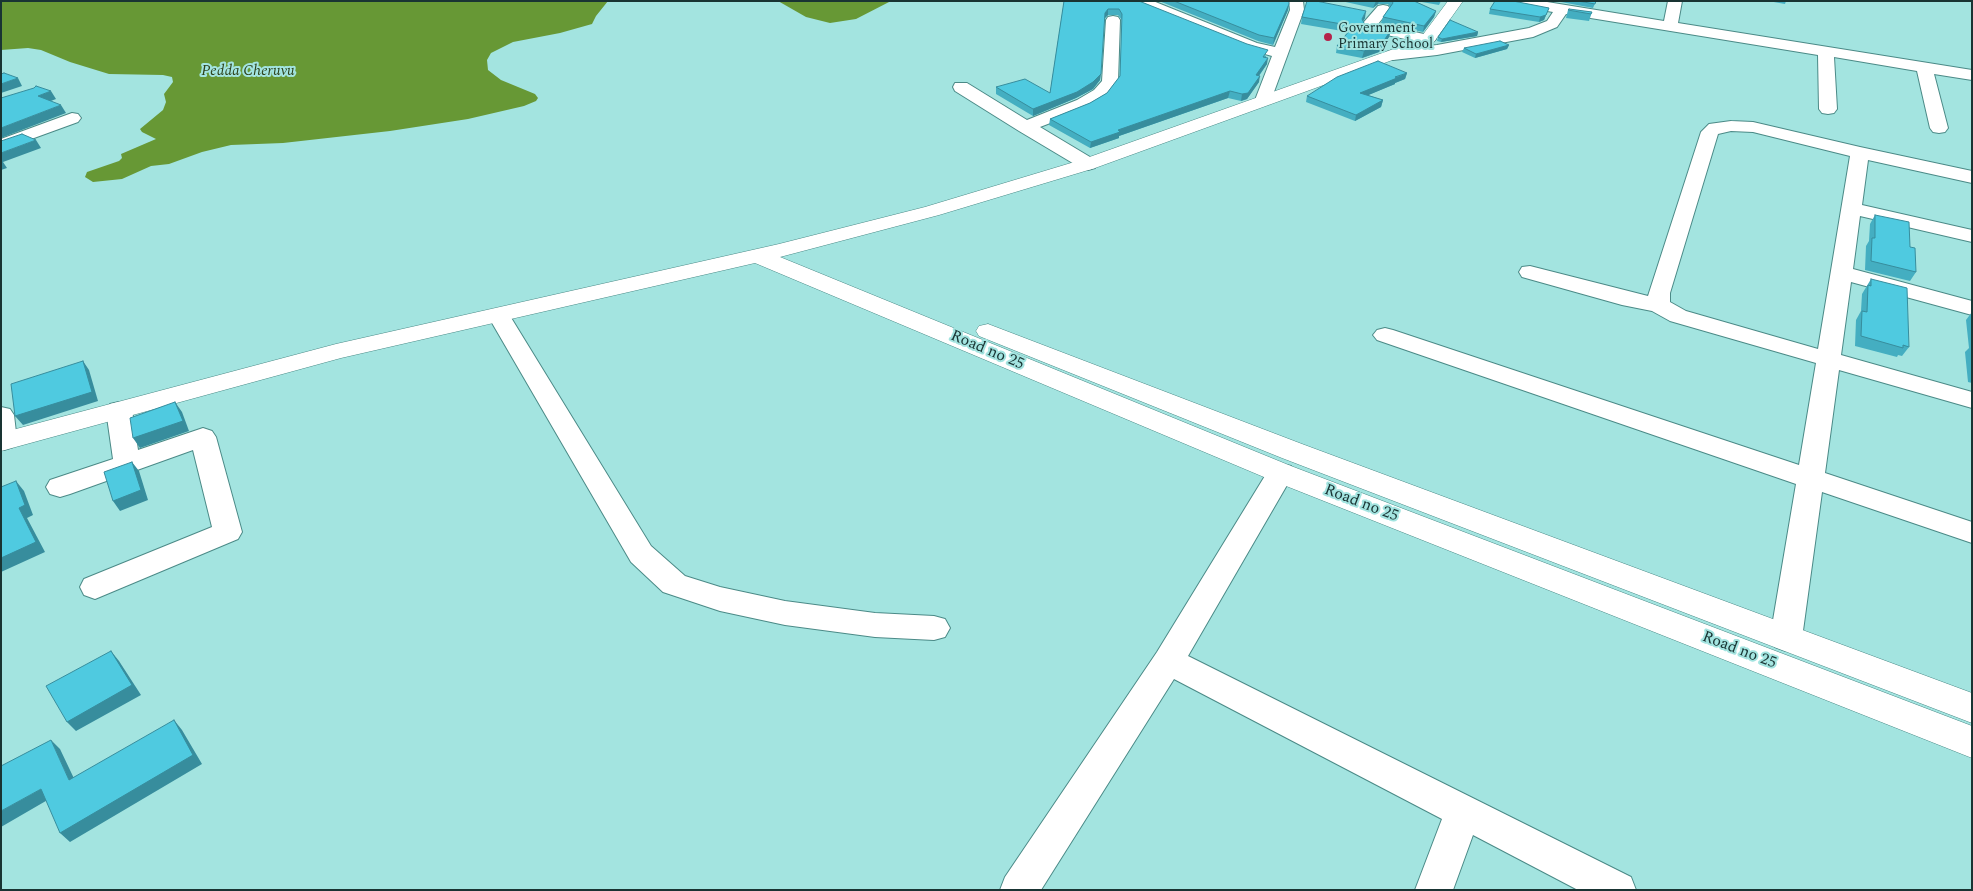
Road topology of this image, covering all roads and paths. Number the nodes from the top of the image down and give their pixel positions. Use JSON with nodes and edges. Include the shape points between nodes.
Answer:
{"nodes":[{"id":1,"x":1140,"y":1,"type":"edge"},
{"id":2,"x":1296,"y":1,"type":"edge"},
{"id":3,"x":1456,"y":1,"type":"edge"},
{"id":4,"x":1513,"y":1,"type":"edge"},
{"id":5,"x":1675,"y":1,"type":"edge"},
{"id":6,"x":1562,"y":9,"type":"junction"},
{"id":7,"x":1361,"y":11,"type":"edge"},
{"id":8,"x":1113,"y":20,"type":"edge"},
{"id":9,"x":1670,"y":27,"type":"junction"},
{"id":10,"x":1428,"y":39,"type":"junction"},
{"id":11,"x":1826,"y":51,"type":"junction"},
{"id":12,"x":1280,"y":53,"type":"junction"},
{"id":13,"x":1393,"y":55,"type":"junction"},
{"id":14,"x":1924,"y":67,"type":"junction"},
{"id":15,"x":1972,"y":75,"type":"edge"},
{"id":16,"x":961,"y":87,"type":"dead end"},
{"id":17,"x":1263,"y":100,"type":"junction"},
{"id":18,"x":1828,"y":109,"type":"dead end"},
{"id":19,"x":72,"y":118,"type":"dead end"},
{"id":20,"x":1026,"y":127,"type":"junction"},
{"id":21,"x":1939,"y":128,"type":"dead end"},
{"id":22,"x":1,"y":145,"type":"edge"},
{"id":23,"x":1860,"y":153,"type":"junction"},
{"id":24,"x":1088,"y":164,"type":"junction"},
{"id":25,"x":1972,"y":177,"type":"edge"},
{"id":26,"x":1851,"y":208,"type":"junction"},
{"id":27,"x":1972,"y":236,"type":"edge"},
{"id":28,"x":768,"y":252,"type":"junction"},
{"id":29,"x":1530,"y":272,"type":"dead end"},
{"id":30,"x":1841,"y":272,"type":"junction"},
{"id":31,"x":1659,"y":304,"type":"junction"},
{"id":32,"x":1972,"y":308,"type":"edge"},
{"id":33,"x":499,"y":316,"type":"junction"},
{"id":34,"x":1385,"y":335,"type":"dead end"},
{"id":35,"x":1828,"y":358,"type":"junction"},
{"id":36,"x":1082,"y":379,"type":"junction"},
{"id":37,"x":1972,"y":400,"type":"edge"},
{"id":38,"x":119,"y":410,"type":"junction"},
{"id":39,"x":1,"y":415,"type":"edge"},
{"id":40,"x":3,"y":442,"type":"edge"},
{"id":41,"x":127,"y":464,"type":"junction"},
{"id":42,"x":1281,"y":473,"type":"junction"},
{"id":43,"x":1810,"y":479,"type":"junction"},
{"id":44,"x":60,"y":486,"type":"dead end"},
{"id":45,"x":1972,"y":533,"type":"edge"},
{"id":46,"x":95,"y":586,"type":"dead end"},
{"id":47,"x":934,"y":628,"type":"dead end"},
{"id":48,"x":1786,"y":638,"type":"junction"},
{"id":49,"x":1168,"y":661,"type":"junction"},
{"id":50,"x":1972,"y":708,"type":"edge"},
{"id":51,"x":1972,"y":742,"type":"edge"},
{"id":52,"x":1463,"y":811,"type":"junction"},
{"id":53,"x":1019,"y":890,"type":"edge"},
{"id":54,"x":1434,"y":890,"type":"edge"},
{"id":55,"x":1617,"y":890,"type":"edge"}],
"edges":[{"from":1,"to":12,"type":"street","via":[[1175,9],[1252,46]]},
{"from":2,"to":12,"type":"street","via":[[1297,10]]},
{"from":3,"to":10,"type":"street"},
{"from":4,"to":6,"type":"street"},
{"from":5,"to":9,"type":"street"},
{"from":6,"to":9,"type":"street"},
{"from":6,"to":13,"type":"street","via":[[1552,24],[1532,32]]},
{"from":7,"to":10,"type":"street","via":[[1381,12],[1369,27]]},
{"from":8,"to":20,"type":"street","via":[[1110,81],[1100,94]]},
{"from":9,"to":11,"type":"street"},
{"from":10,"to":13,"type":"street"},
{"from":11,"to":14,"type":"street"},
{"from":11,"to":18,"type":"street"},
{"from":12,"to":17,"type":"street"},
{"from":13,"to":17,"type":"street"},
{"from":14,"to":15,"type":"street"},
{"from":14,"to":21,"type":"street"},
{"from":16,"to":20,"type":"street"},
{"from":17,"to":24,"type":"street"},
{"from":19,"to":22,"type":"street"},
{"from":20,"to":24,"type":"street"},
{"from":23,"to":25,"type":"street"},
{"from":23,"to":26,"type":"street"},
{"from":23,"to":31,"type":"street","via":[[1753,127],[1715,128],[1710,132],[1659,293]]},
{"from":24,"to":28,"type":"street","via":[[932,211]]},
{"from":26,"to":27,"type":"street"},
{"from":26,"to":30,"type":"street"},
{"from":28,"to":33,"type":"street"},
{"from":28,"to":36,"type":"street","name":"Road no 25"},
{"from":29,"to":31,"type":"street","via":[[1630,300]]},
{"from":30,"to":32,"type":"street"},
{"from":30,"to":35,"type":"street"},
{"from":31,"to":35,"type":"street","via":[[1678,316]]},
{"from":33,"to":38,"type":"street","via":[[336,352]]},
{"from":33,"to":47,"type":"street","via":[[641,554],[674,584],[720,600],[785,613],[866,624]]},
{"from":34,"to":43,"type":"street"},
{"from":35,"to":37,"type":"street"},
{"from":35,"to":43,"type":"street"},
{"from":36,"to":42,"type":"street","name":"Road no 25"},
{"from":36,"to":48,"type":"street","name":"Road no 25","via":[[1292,451]]},
{"from":38,"to":40,"type":"street"},
{"from":38,"to":41,"type":"street"},
{"from":39,"to":40,"type":"street"},
{"from":41,"to":44,"type":"street"},
{"from":41,"to":46,"type":"street","via":[[203,437],[228,532]]},
{"from":42,"to":49,"type":"street"},
{"from":42,"to":51,"type":"street","name":"Road no 25"},
{"from":43,"to":45,"type":"street"},
{"from":43,"to":48,"type":"street"},
{"from":48,"to":50,"type":"street","name":"Road no 25"},
{"from":49,"to":52,"type":"street"},
{"from":49,"to":53,"type":"street"},
{"from":52,"to":54,"type":"street"},
{"from":52,"to":55,"type":"street"}]}
